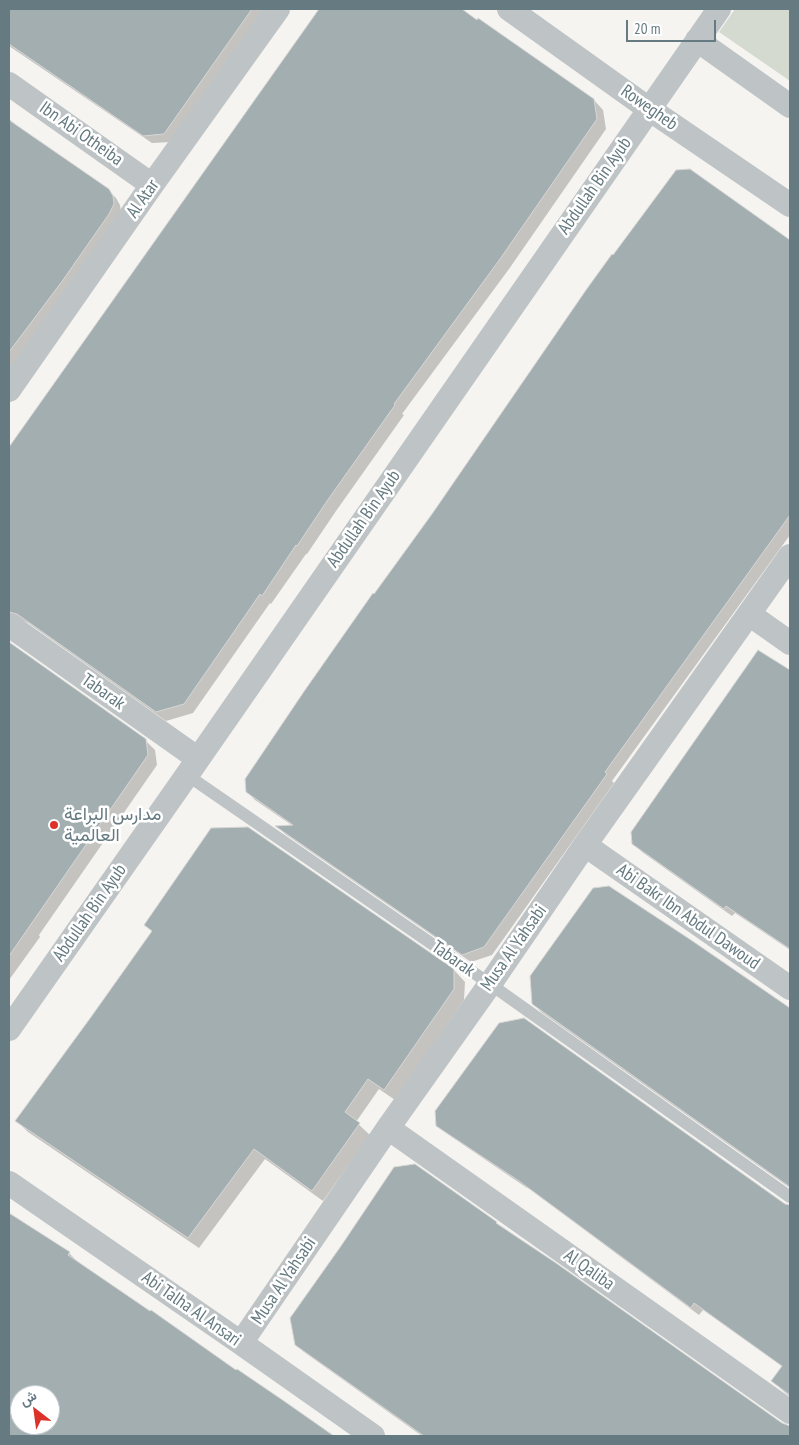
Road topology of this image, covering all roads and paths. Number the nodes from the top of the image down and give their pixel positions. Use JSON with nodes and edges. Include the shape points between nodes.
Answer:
{"nodes":[{"id":1,"x":278,"y":9,"type":"edge"},
{"id":2,"x":509,"y":9,"type":"edge"},
{"id":3,"x":719,"y":9,"type":"edge"},
{"id":4,"x":697,"y":40,"type":"junction"},
{"id":5,"x":9,"y":84,"type":"edge"},
{"id":6,"x":790,"y":106,"type":"edge"},
{"id":7,"x":649,"y":109,"type":"junction"},
{"id":8,"x":152,"y":185,"type":"junction"},
{"id":9,"x":790,"y":205,"type":"edge"},
{"id":10,"x":9,"y":390,"type":"edge"},
{"id":11,"x":790,"y":556,"type":"edge"},
{"id":12,"x":749,"y":614,"type":"junction"},
{"id":13,"x":9,"y":625,"type":"edge"},
{"id":14,"x":790,"y":643,"type":"edge"},
{"id":15,"x":192,"y":766,"type":"junction"},
{"id":16,"x":585,"y":845,"type":"junction"},
{"id":17,"x":490,"y":984,"type":"junction"},
{"id":18,"x":790,"y":988,"type":"edge"},
{"id":19,"x":9,"y":1028,"type":"edge"},
{"id":20,"x":388,"y":1128,"type":"junction"},
{"id":21,"x":9,"y":1183,"type":"edge"},
{"id":22,"x":790,"y":1197,"type":"edge"},
{"id":23,"x":241,"y":1343,"type":"junction"},
{"id":24,"x":790,"y":1412,"type":"edge"},
{"id":25,"x":373,"y":1436,"type":"edge"}],
"edges":[{"from":1,"to":8,"type":"street","name":"Al Atar"},
{"from":2,"to":7,"type":"street","name":"Rowegheb"},
{"from":3,"to":4,"type":"street","name":"Abdullah Bin Ayub"},
{"from":4,"to":6,"type":"street"},
{"from":4,"to":7,"type":"street","name":"Abdullah Bin Ayub"},
{"from":5,"to":8,"type":"street","name":"Ibn Abi Otheiba"},
{"from":7,"to":9,"type":"street","name":"Rowegheb"},
{"from":7,"to":15,"type":"street","name":"Abdullah Bin Ayub"},
{"from":8,"to":10,"type":"street","name":"Al Atar"},
{"from":11,"to":12,"type":"street","name":"Musa Al Yahsabi"},
{"from":12,"to":14,"type":"street"},
{"from":12,"to":16,"type":"street","name":"Musa Al Yahsabi"},
{"from":13,"to":15,"type":"street","name":"Tabarak"},
{"from":15,"to":17,"type":"lane","name":"Tabarak"},
{"from":15,"to":19,"type":"street","name":"Abdullah Bin Ayub"},
{"from":16,"to":17,"type":"street","name":"Musa Al Yahsabi"},
{"from":16,"to":18,"type":"street","name":"Abi Bakr Ibn Abdul Dawoud"},
{"from":17,"to":20,"type":"street","name":"Musa Al Yahsabi"},
{"from":17,"to":22,"type":"lane","name":"Tabarak"},
{"from":20,"to":23,"type":"street","name":"Musa Al Yahsabi"},
{"from":20,"to":24,"type":"street","name":"Al Qaliba"},
{"from":21,"to":23,"type":"street","name":"Abi Talha Al Ansari"},
{"from":23,"to":25,"type":"street","name":"Abi Talha Al Ansari"}]}
